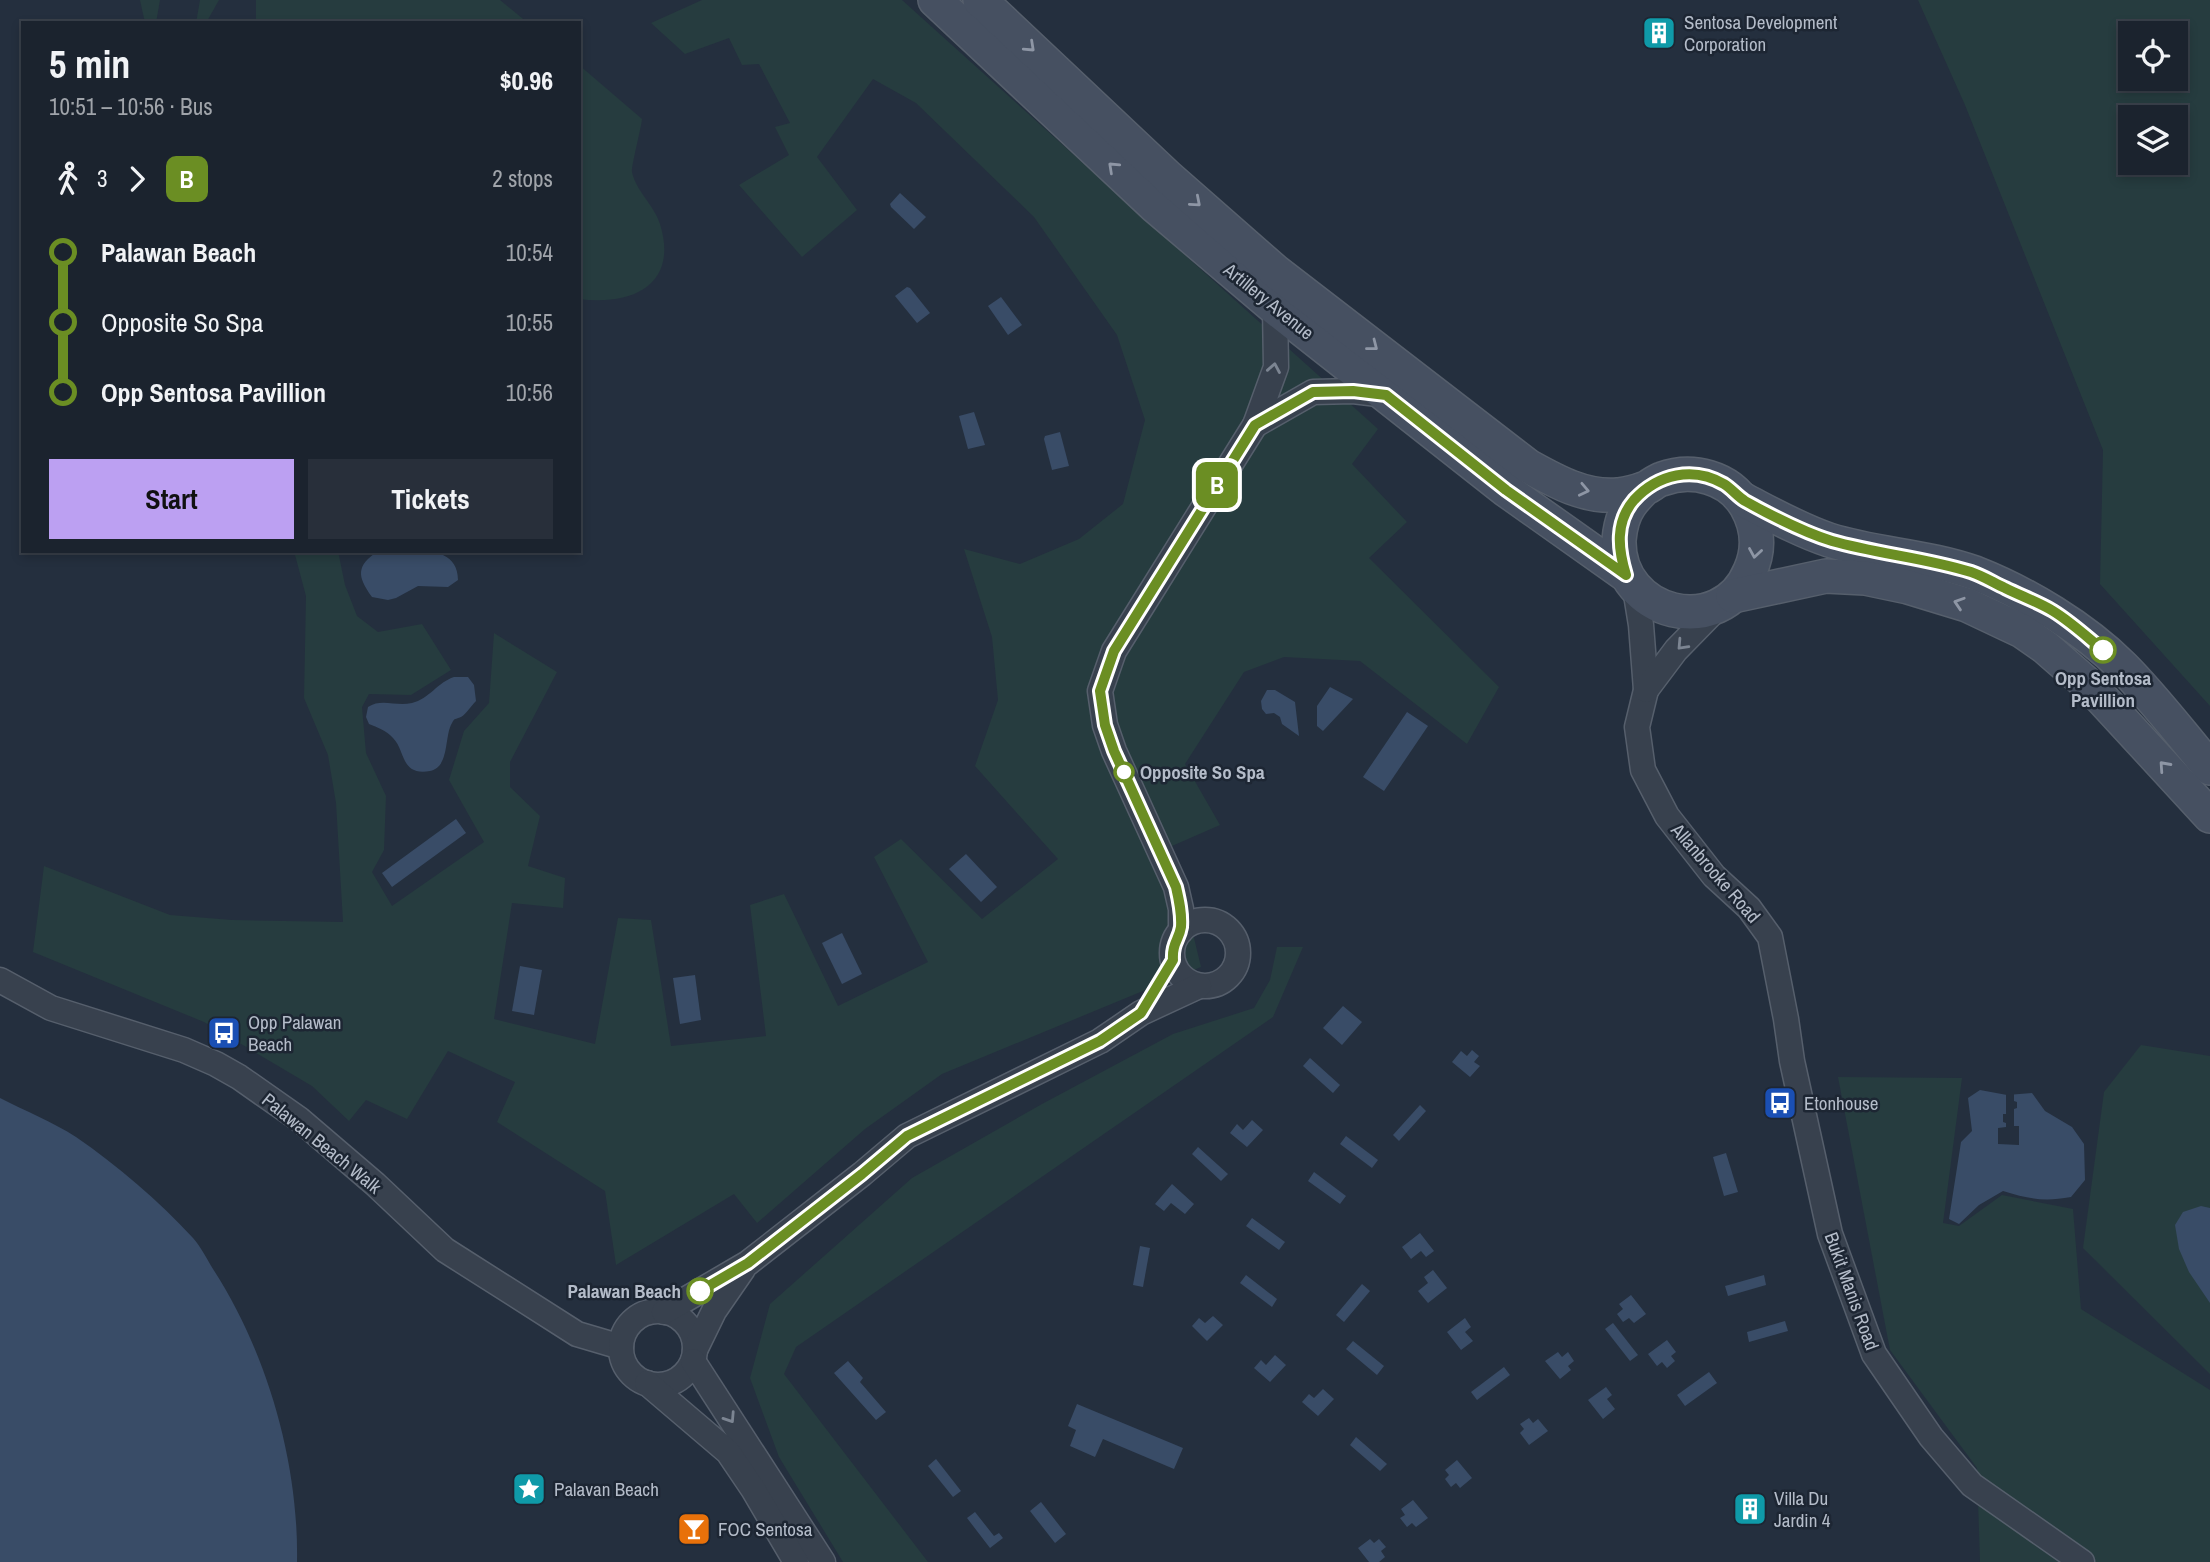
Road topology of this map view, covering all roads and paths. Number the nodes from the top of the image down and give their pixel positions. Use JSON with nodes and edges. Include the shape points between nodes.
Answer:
{"nodes":[{"id":1,"x":935,"y":0,"type":"edge"},
{"id":2,"x":980,"y":0,"type":"edge"},
{"id":3,"x":1275,"y":308,"type":"junction"},
{"id":4,"x":1386,"y":395,"type":"junction"},
{"id":5,"x":1255,"y":425,"type":"junction"},
{"id":6,"x":1644,"y":489,"type":"junction"},
{"id":7,"x":1742,"y":499,"type":"junction"},
{"id":8,"x":1630,"y":581,"type":"junction"},
{"id":9,"x":1727,"y":600,"type":"junction"},
{"id":10,"x":1646,"y":690,"type":"junction"},
{"id":11,"x":2210,"y":768,"type":"edge"},
{"id":12,"x":2210,"y":816,"type":"edge"},
{"id":13,"x":1176,"y":887,"type":"junction"},
{"id":14,"x":1209,"y":920,"type":"junction"},
{"id":15,"x":1181,"y":931,"type":"junction"},
{"id":16,"x":1770,"y":937,"type":"joint"},
{"id":17,"x":1173,"y":960,"type":"junction"},
{"id":18,"x":0,"y":980,"type":"edge"},
{"id":19,"x":1199,"y":986,"type":"junction"},
{"id":20,"x":1141,"y":1013,"type":"junction"},
{"id":21,"x":748,"y":1263,"type":"junction"},
{"id":22,"x":664,"y":1312,"type":"junction"},
{"id":23,"x":621,"y":1347,"type":"junction"},
{"id":24,"x":694,"y":1355,"type":"junction"},
{"id":25,"x":648,"y":1383,"type":"junction"},
{"id":26,"x":796,"y":1562,"type":"edge"},
{"id":27,"x":823,"y":1562,"type":"edge"},
{"id":28,"x":2082,"y":1562,"type":"edge"}],
"edges":[{"from":3,"to":1,"type":"street","name":"Artillery Avenue","one_way":true,"via":[[1156,207]]},
{"from":2,"to":6,"type":"street","name":"Artillery Avenue","one_way":true,"via":[[1275,271],[1528,466],[1589,492],[1617,495]]},
{"from":3,"to":4,"type":"street","name":"Artillery Avenue"},
{"from":5,"to":3,"type":"street","one_way":true,"via":[[1276,367]]},
{"from":4,"to":5,"type":"street","via":[[1313,392]]},
{"from":4,"to":8,"type":"street","name":"Artillery Avenue"},
{"from":5,"to":13,"type":"street","via":[[1114,651],[1100,691],[1114,751]]},
{"from":6,"to":7,"type":"street","name":"Artillery Avenue","via":[[1659,480],[1694,474],[1727,486]]},
{"from":6,"to":8,"type":"street","via":[[1628,507],[1619,528],[1619,552]]},
{"from":7,"to":9,"type":"street","one_way":true,"via":[[1753,518],[1755,560],[1747,580]]},
{"from":7,"to":11,"type":"street","via":[[1831,540],[1975,573],[2051,610],[2122,666]]},
{"from":8,"to":9,"type":"street","name":"Artillery Avenue","via":[[1649,601],[1666,609],[1704,610]]},
{"from":8,"to":10,"type":"street","name":"Allanbrooke Road","via":[[1641,625]]},
{"from":9,"to":10,"type":"street","name":"Allanbrooke Road","one_way":true,"via":[[1676,650]]},
{"from":12,"to":9,"type":"street","one_way":true,"via":[[2074,672],[2022,631],[1966,605],[1865,578],[1826,576]]},
{"from":10,"to":16,"type":"street","name":"Allanbrooke Road","via":[[1637,727],[1643,770],[1667,816]]},
{"from":13,"to":14,"type":"street"},
{"from":13,"to":15,"type":"street"},
{"from":14,"to":15,"type":"street","via":[[1189,924]]},
{"from":14,"to":19,"type":"street","via":[[1228,929],[1238,947],[1238,958],[1229,976]]},
{"from":15,"to":17,"type":"street","via":[[1172,950]]},
{"from":16,"to":28,"type":"street","name":"Bukit Manis Road","via":[[1830,1234],[1874,1354],[1931,1437],[1972,1485]]},
{"from":17,"to":19,"type":"street","via":[[1183,977]]},
{"from":17,"to":20,"type":"street"},
{"from":18,"to":23,"type":"street","name":"Palawan Beach Walk","via":[[51,1008],[184,1050],[239,1077],[299,1119],[445,1250],[577,1334]]},
{"from":19,"to":20,"type":"street"},
{"from":20,"to":21,"type":"street","via":[[1100,1041],[907,1136]]},
{"from":21,"to":22,"type":"street"},
{"from":21,"to":24,"type":"street","via":[[714,1311]]},
{"from":22,"to":23,"type":"street","via":[[651,1312],[630,1324]]},
{"from":22,"to":24,"type":"street","via":[[690,1329]]},
{"from":23,"to":25,"type":"street","via":[[628,1370]]},
{"from":24,"to":25,"type":"street","via":[[680,1378],[658,1385]]},
{"from":24,"to":27,"type":"street","one_way":true},
{"from":25,"to":26,"type":"street","via":[[728,1452]]}]}
